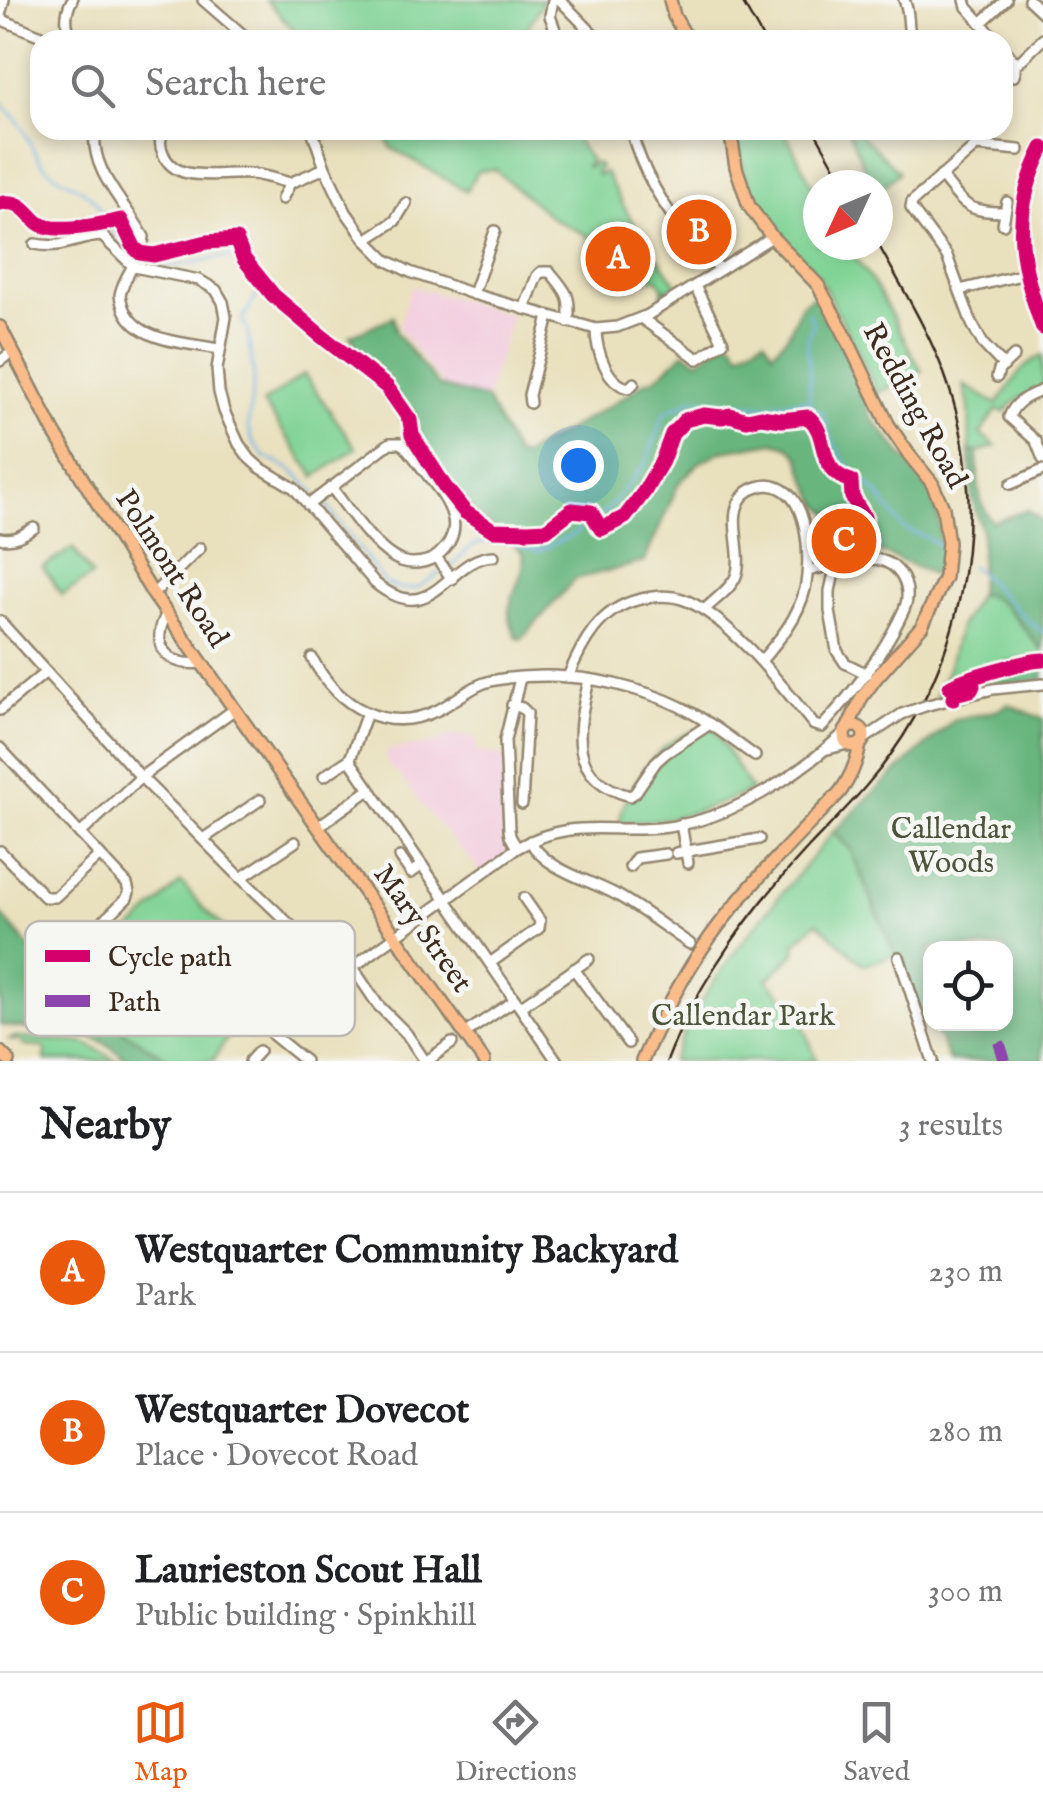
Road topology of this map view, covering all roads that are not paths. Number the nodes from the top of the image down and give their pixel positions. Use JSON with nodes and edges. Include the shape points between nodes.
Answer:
{"nodes":[{"id":1,"x":4,"y":0,"type":"edge"},
{"id":2,"x":72,"y":0,"type":"edge"},
{"id":3,"x":204,"y":0,"type":"edge"},
{"id":4,"x":556,"y":0,"type":"edge"},
{"id":5,"x":670,"y":0,"type":"edge"},
{"id":6,"x":904,"y":0,"type":"edge"},
{"id":7,"x":964,"y":0,"type":"edge"},
{"id":8,"x":1006,"y":0,"type":"edge"},
{"id":9,"x":1029,"y":0,"type":"edge"},
{"id":10,"x":1043,"y":14,"type":"edge"},
{"id":11,"x":0,"y":17,"type":"edge"},
{"id":12,"x":980,"y":22,"type":"junction"},
{"id":13,"x":67,"y":30,"type":"edge"},
{"id":14,"x":238,"y":30,"type":"edge"},
{"id":15,"x":556,"y":30,"type":"edge"},
{"id":16,"x":588,"y":30,"type":"edge"},
{"id":17,"x":682,"y":30,"type":"edge"},
{"id":18,"x":909,"y":30,"type":"edge"},
{"id":19,"x":987,"y":30,"type":"edge"},
{"id":20,"x":30,"y":31,"type":"edge"},
{"id":21,"x":1043,"y":39,"type":"edge"},
{"id":22,"x":1014,"y":60,"type":"joint"},
{"id":23,"x":1014,"y":76,"type":"dead end"},
{"id":24,"x":95,"y":140,"type":"edge"},
{"id":25,"x":160,"y":140,"type":"edge"},
{"id":26,"x":315,"y":140,"type":"edge"},
{"id":27,"x":633,"y":140,"type":"edge"},
{"id":28,"x":732,"y":140,"type":"edge"},
{"id":29,"x":1043,"y":148,"type":"edge"},
{"id":30,"x":1019,"y":150,"type":"dead end"},
{"id":31,"x":325,"y":168,"type":"junction"},
{"id":32,"x":941,"y":176,"type":"junction"},
{"id":33,"x":290,"y":182,"type":"junction"},
{"id":34,"x":282,"y":198,"type":"dead end"},
{"id":35,"x":406,"y":203,"type":"dead end"},
{"id":36,"x":1003,"y":224,"type":"dead end"},
{"id":37,"x":495,"y":231,"type":"dead end"},
{"id":38,"x":772,"y":237,"type":"junction"},
{"id":39,"x":366,"y":240,"type":"junction"},
{"id":40,"x":35,"y":244,"type":"dead end"},
{"id":41,"x":134,"y":267,"type":"junction"},
{"id":42,"x":721,"y":269,"type":"junction"},
{"id":43,"x":1026,"y":274,"type":"junction"},
{"id":44,"x":694,"y":286,"type":"junction"},
{"id":45,"x":960,"y":290,"type":"junction"},
{"id":46,"x":474,"y":294,"type":"junction"},
{"id":47,"x":524,"y":309,"type":"junction"},
{"id":48,"x":549,"y":316,"type":"junction"},
{"id":49,"x":641,"y":318,"type":"junction"},
{"id":50,"x":568,"y":322,"type":"junction"},
{"id":51,"x":0,"y":327,"type":"edge"},
{"id":52,"x":1043,"y":328,"type":"edge"},
{"id":53,"x":596,"y":329,"type":"junction"},
{"id":54,"x":219,"y":349,"type":"junction"},
{"id":55,"x":12,"y":352,"type":"junction"},
{"id":56,"x":1014,"y":356,"type":"dead end"},
{"id":57,"x":0,"y":361,"type":"edge"},
{"id":58,"x":1004,"y":366,"type":"junction"},
{"id":59,"x":997,"y":378,"type":"dead end"},
{"id":60,"x":634,"y":383,"type":"dead end"},
{"id":61,"x":1043,"y":390,"type":"edge"},
{"id":62,"x":530,"y":403,"type":"dead end"},
{"id":63,"x":1043,"y":459,"type":"edge"},
{"id":64,"x":1043,"y":470,"type":"edge"},
{"id":65,"x":1011,"y":484,"type":"dead end"},
{"id":66,"x":319,"y":496,"type":"junction"},
{"id":67,"x":34,"y":528,"type":"dead end"},
{"id":68,"x":0,"y":538,"type":"edge"},
{"id":69,"x":200,"y":549,"type":"dead end"},
{"id":70,"x":494,"y":556,"type":"dead end"},
{"id":71,"x":436,"y":557,"type":"junction"},
{"id":72,"x":836,"y":564,"type":"junction"},
{"id":73,"x":808,"y":571,"type":"junction"},
{"id":74,"x":448,"y":573,"type":"junction"},
{"id":75,"x":152,"y":594,"type":"junction"},
{"id":76,"x":704,"y":610,"type":"junction"},
{"id":77,"x":166,"y":613,"type":"junction"},
{"id":78,"x":0,"y":621,"type":"edge"},
{"id":79,"x":893,"y":631,"type":"junction"},
{"id":80,"x":910,"y":641,"type":"junction"},
{"id":81,"x":312,"y":658,"type":"dead end"},
{"id":82,"x":761,"y":661,"type":"junction"},
{"id":83,"x":202,"y":663,"type":"junction"},
{"id":84,"x":46,"y":672,"type":"junction"},
{"id":85,"x":867,"y":674,"type":"junction"},
{"id":86,"x":568,"y":676,"type":"junction"},
{"id":87,"x":520,"y":678,"type":"junction"},
{"id":88,"x":589,"y":680,"type":"junction"},
{"id":89,"x":1043,"y":684,"type":"edge"},
{"id":90,"x":512,"y":705,"type":"junction"},
{"id":91,"x":235,"y":709,"type":"junction"},
{"id":92,"x":0,"y":710,"type":"edge"},
{"id":93,"x":367,"y":713,"type":"junction"},
{"id":94,"x":710,"y":724,"type":"junction"},
{"id":95,"x":856,"y":736,"type":"junction"},
{"id":96,"x":0,"y":748,"type":"edge"},
{"id":97,"x":755,"y":756,"type":"dead end"},
{"id":98,"x":8,"y":759,"type":"junction"},
{"id":99,"x":350,"y":759,"type":"junction"},
{"id":100,"x":0,"y":767,"type":"edge"},
{"id":101,"x":324,"y":776,"type":"dead end"},
{"id":102,"x":142,"y":777,"type":"junction"},
{"id":103,"x":369,"y":790,"type":"junction"},
{"id":104,"x":260,"y":800,"type":"dead end"},
{"id":105,"x":522,"y":804,"type":"dead end"},
{"id":106,"x":321,"y":824,"type":"junction"},
{"id":107,"x":681,"y":824,"type":"junction"},
{"id":108,"x":80,"y":834,"type":"junction"},
{"id":109,"x":759,"y":839,"type":"dead end"},
{"id":110,"x":204,"y":840,"type":"junction"},
{"id":111,"x":530,"y":841,"type":"junction"},
{"id":112,"x":295,"y":842,"type":"dead end"},
{"id":113,"x":518,"y":848,"type":"junction"},
{"id":114,"x":0,"y":851,"type":"edge"},
{"id":115,"x":100,"y":855,"type":"junction"},
{"id":116,"x":679,"y":856,"type":"junction"},
{"id":117,"x":400,"y":858,"type":"dead end"},
{"id":118,"x":422,"y":865,"type":"junction"},
{"id":119,"x":630,"y":866,"type":"dead end"},
{"id":120,"x":242,"y":878,"type":"junction"},
{"id":121,"x":524,"y":898,"type":"dead end"},
{"id":122,"x":445,"y":899,"type":"junction"},
{"id":123,"x":104,"y":921,"type":"edge"},
{"id":124,"x":287,"y":921,"type":"edge"},
{"id":125,"x":398,"y":937,"type":"junction"},
{"id":126,"x":690,"y":944,"type":"dead end"},
{"id":127,"x":899,"y":957,"type":"dead end"},
{"id":128,"x":589,"y":959,"type":"dead end"},
{"id":129,"x":490,"y":962,"type":"junction"},
{"id":130,"x":355,"y":966,"type":"edge"},
{"id":131,"x":574,"y":969,"type":"junction"},
{"id":132,"x":355,"y":972,"type":"edge"},
{"id":133,"x":518,"y":1003,"type":"junction"},
{"id":134,"x":275,"y":1036,"type":"edge"},
{"id":135,"x":460,"y":1037,"type":"junction"},
{"id":136,"x":628,"y":1042,"type":"dead end"},
{"id":137,"x":258,"y":1051,"type":"dead end"},
{"id":138,"x":0,"y":1052,"type":"edge"},
{"id":139,"x":430,"y":1060,"type":"edge"},
{"id":140,"x":8,"y":1061,"type":"edge"},
{"id":141,"x":250,"y":1061,"type":"edge"},
{"id":142,"x":305,"y":1061,"type":"edge"},
{"id":143,"x":484,"y":1061,"type":"edge"},
{"id":144,"x":557,"y":1061,"type":"edge"},
{"id":145,"x":642,"y":1061,"type":"edge"},
{"id":146,"x":933,"y":1061,"type":"edge"}],
"edges":[{"from":1,"to":11,"type":"street"},
{"from":2,"to":13,"type":"street"},
{"from":3,"to":14,"type":"street"},
{"from":4,"to":15,"type":"street","via":[[550,16]]},
{"from":4,"to":16,"type":"street"},
{"from":5,"to":17,"type":"main road"},
{"from":6,"to":18,"type":"street"},
{"from":7,"to":12,"type":"street"},
{"from":8,"to":12,"type":"street"},
{"from":9,"to":10,"type":"street"},
{"from":11,"to":20,"type":"street"},
{"from":12,"to":19,"type":"street"},
{"from":21,"to":22,"type":"street"},
{"from":22,"to":23,"type":"street"},
{"from":24,"to":41,"type":"street","via":[[99,168],[144,237]]},
{"from":25,"to":33,"type":"street","via":[[164,158],[185,173]]},
{"from":26,"to":31,"type":"street"},
{"from":27,"to":42,"type":"street","via":[[672,215]]},
{"from":28,"to":38,"type":"main road","name":"Redding Road","via":[[744,193]]},
{"from":29,"to":43,"type":"street","via":[[1022,210]]},
{"from":30,"to":32,"type":"street","via":[[976,146]]},
{"from":31,"to":33,"type":"street"},
{"from":31,"to":39,"type":"street"},
{"from":32,"to":36,"type":"street","via":[[974,211],[1005,207]]},
{"from":32,"to":45,"type":"street","via":[[911,208],[941,245]]},
{"from":33,"to":34,"type":"street"},
{"from":35,"to":39,"type":"street","via":[[395,222]]},
{"from":37,"to":46,"type":"street"},
{"from":38,"to":42,"type":"street"},
{"from":38,"to":80,"type":"main road","name":"Redding Road","via":[[818,285],[882,414],[936,488],[943,508],[944,577]]},
{"from":39,"to":46,"type":"street","via":[[401,269]]},
{"from":40,"to":41,"type":"street","via":[[56,247],[102,236]]},
{"from":41,"to":54,"type":"street","via":[[199,280],[216,290],[226,316]]},
{"from":41,"to":54,"type":"street","via":[[120,296],[135,327]]},
{"from":42,"to":44,"type":"street"},
{"from":43,"to":45,"type":"street"},
{"from":43,"to":52,"type":"street"},
{"from":44,"to":49,"type":"street"},
{"from":44,"to":49,"type":"street","via":[[723,342],[698,359]]},
{"from":45,"to":58,"type":"street","via":[[983,344]]},
{"from":46,"to":47,"type":"street"},
{"from":47,"to":48,"type":"street"},
{"from":47,"to":50,"type":"street","via":[[537,276],[550,272],[566,292]]},
{"from":48,"to":50,"type":"street"},
{"from":48,"to":62,"type":"street"},
{"from":49,"to":53,"type":"street"},
{"from":50,"to":53,"type":"street"},
{"from":51,"to":55,"type":"main road","name":"Polmont Road"},
{"from":53,"to":60,"type":"street","via":[[612,380],[629,388]]},
{"from":54,"to":66,"type":"street","via":[[224,410],[250,459]]},
{"from":55,"to":57,"type":"street"},
{"from":55,"to":75,"type":"main road","name":"Polmont Road"},
{"from":56,"to":58,"type":"street"},
{"from":58,"to":59,"type":"street"},
{"from":61,"to":63,"type":"street","via":[[1022,399],[1010,416],[1036,440]]},
{"from":64,"to":65,"type":"street"},
{"from":66,"to":71,"type":"street","via":[[402,561]]},
{"from":66,"to":71,"type":"street","via":[[390,442],[401,442],[450,506],[452,533]]},
{"from":66,"to":74,"type":"street","via":[[388,593],[422,597]]},
{"from":67,"to":68,"type":"street"},
{"from":69,"to":75,"type":"street"},
{"from":70,"to":74,"type":"street"},
{"from":71,"to":74,"type":"street"},
{"from":72,"to":73,"type":"street"},
{"from":72,"to":79,"type":"street","via":[[879,560],[900,573],[906,604]]},
{"from":72,"to":85,"type":"street","via":[[830,610],[838,651],[845,663]]},
{"from":73,"to":76,"type":"street","via":[[806,532],[794,500],[780,488],[758,487],[738,505],[735,579]]},
{"from":73,"to":82,"type":"street","via":[[792,621]]},
{"from":75,"to":77,"type":"main road","name":"Polmont Road"},
{"from":76,"to":82,"type":"street"},
{"from":76,"to":86,"type":"street","via":[[666,596],[617,608],[588,635]]},
{"from":77,"to":83,"type":"main road","name":"Polmont Road"},
{"from":77,"to":83,"type":"street","via":[[159,635],[164,652],[180,662]]},
{"from":78,"to":84,"type":"street"},
{"from":79,"to":80,"type":"street"},
{"from":79,"to":85,"type":"street"},
{"from":80,"to":95,"type":"main road","name":"Redding Road","via":[[862,697]]},
{"from":81,"to":93,"type":"street","via":[[332,689]]},
{"from":82,"to":85,"type":"street","via":[[818,727]]},
{"from":83,"to":91,"type":"main road","name":"Polmont Road"},
{"from":84,"to":92,"type":"street"},
{"from":84,"to":102,"type":"street"},
{"from":86,"to":87,"type":"street"},
{"from":86,"to":88,"type":"street"},
{"from":87,"to":90,"type":"street"},
{"from":87,"to":93,"type":"street","via":[[484,683],[419,717]]},
{"from":88,"to":94,"type":"street","via":[[657,697]]},
{"from":88,"to":94,"type":"street","via":[[582,759],[615,792],[635,794],[656,762]]},
{"from":89,"to":95,"type":"street","bridge":true,"via":[[928,706]]},
{"from":90,"to":105,"type":"street","via":[[527,713]]},
{"from":90,"to":113,"type":"street","via":[[504,764],[510,836]]},
{"from":91,"to":102,"type":"street"},
{"from":91,"to":106,"type":"main road","name":"Polmont Road"},
{"from":93,"to":99,"type":"street"},
{"from":94,"to":97,"type":"street"},
{"from":95,"to":107,"type":"street","via":[[756,796]]},
{"from":95,"to":145,"type":"main road","name":"Redding Road","via":[[854,769],[840,792],[721,922],[676,990]]},
{"from":96,"to":98,"type":"street"},
{"from":98,"to":100,"type":"street"},
{"from":98,"to":108,"type":"street"},
{"from":99,"to":101,"type":"street"},
{"from":99,"to":103,"type":"street"},
{"from":102,"to":108,"type":"street"},
{"from":102,"to":110,"type":"street"},
{"from":103,"to":106,"type":"street"},
{"from":103,"to":118,"type":"street"},
{"from":104,"to":110,"type":"street"},
{"from":106,"to":125,"type":"main road","name":"Mary Street"},
{"from":107,"to":111,"type":"street","via":[[573,828]]},
{"from":107,"to":116,"type":"street"},
{"from":108,"to":115,"type":"street"},
{"from":109,"to":116,"type":"street"},
{"from":110,"to":120,"type":"street"},
{"from":111,"to":113,"type":"street"},
{"from":111,"to":126,"type":"street","via":[[549,862],[618,896]]},
{"from":112,"to":120,"type":"street"},
{"from":113,"to":122,"type":"street"},
{"from":114,"to":115,"type":"street","via":[[44,898],[55,896]]},
{"from":115,"to":123,"type":"street","via":[[129,892]]},
{"from":116,"to":119,"type":"street","via":[[636,858]]},
{"from":117,"to":118,"type":"street","via":[[411,873]]},
{"from":118,"to":122,"type":"street"},
{"from":120,"to":124,"type":"street"},
{"from":121,"to":129,"type":"street","via":[[540,922],[536,931]]},
{"from":122,"to":125,"type":"street"},
{"from":122,"to":129,"type":"street"},
{"from":125,"to":130,"type":"street"},
{"from":125,"to":135,"type":"main road","name":"Mary Street"},
{"from":127,"to":146,"type":"street"},
{"from":128,"to":131,"type":"street"},
{"from":129,"to":133,"type":"street"},
{"from":131,"to":133,"type":"street"},
{"from":131,"to":136,"type":"street"},
{"from":132,"to":139,"type":"street"},
{"from":133,"to":135,"type":"street"},
{"from":133,"to":144,"type":"street"},
{"from":134,"to":142,"type":"street"},
{"from":135,"to":139,"type":"street"},
{"from":135,"to":143,"type":"main road","name":"Mary Street"},
{"from":137,"to":141,"type":"street"},
{"from":138,"to":140,"type":"main road"}]}
